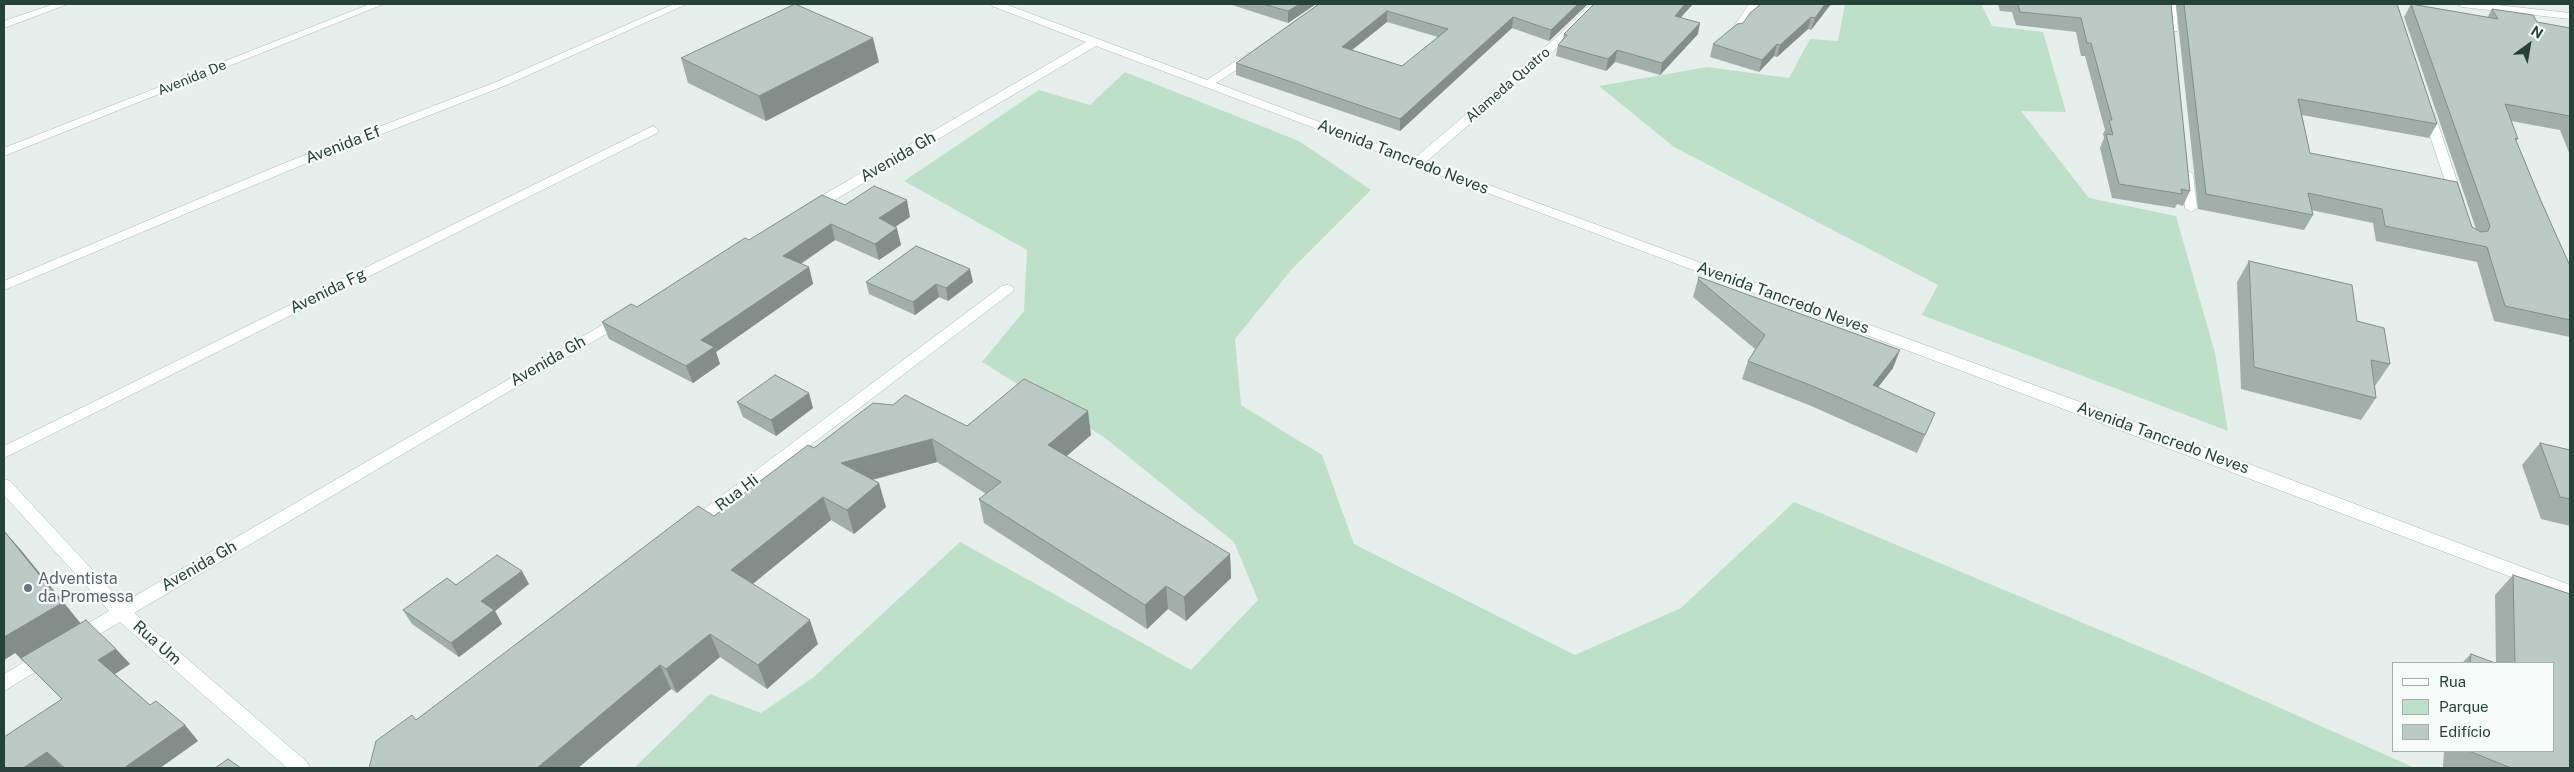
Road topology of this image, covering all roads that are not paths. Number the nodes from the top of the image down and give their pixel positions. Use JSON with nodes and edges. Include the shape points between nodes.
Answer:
{"nodes":[{"id":1,"x":63,"y":4,"type":"edge"},
{"id":2,"x":379,"y":4,"type":"edge"},
{"id":3,"x":682,"y":4,"type":"edge"},
{"id":4,"x":1596,"y":4,"type":"edge"},
{"id":5,"x":1754,"y":4,"type":"edge"},
{"id":6,"x":2171,"y":4,"type":"edge"},
{"id":7,"x":2462,"y":4,"type":"edge"},
{"id":8,"x":1008,"y":5,"type":"edge"},
{"id":9,"x":2570,"y":16,"type":"edge"},
{"id":10,"x":4,"y":25,"type":"edge"},
{"id":11,"x":1735,"y":32,"type":"edge"},
{"id":12,"x":1094,"y":42,"type":"junction"},
{"id":13,"x":2175,"y":43,"type":"edge"},
{"id":14,"x":1264,"y":47,"type":"edge"},
{"id":15,"x":1209,"y":83,"type":"junction"},
{"id":16,"x":2423,"y":98,"type":"edge"},
{"id":17,"x":653,"y":130,"type":"dead end"},
{"id":18,"x":4,"y":152,"type":"edge"},
{"id":19,"x":2186,"y":159,"type":"edge"},
{"id":20,"x":1417,"y":163,"type":"junction"},
{"id":21,"x":2190,"y":208,"type":"dead end"},
{"id":22,"x":2461,"y":212,"type":"edge"},
{"id":23,"x":795,"y":217,"type":"edge"},
{"id":24,"x":4,"y":286,"type":"edge"},
{"id":25,"x":1007,"y":289,"type":"dead end"},
{"id":26,"x":633,"y":312,"type":"edge"},
{"id":27,"x":4,"y":453,"type":"edge"},
{"id":28,"x":4,"y":485,"type":"edge"},
{"id":29,"x":681,"y":535,"type":"edge"},
{"id":30,"x":2570,"y":592,"type":"edge"},
{"id":31,"x":121,"y":612,"type":"junction"},
{"id":32,"x":4,"y":683,"type":"edge"},
{"id":33,"x":300,"y":768,"type":"edge"}],
"edges":[{"from":1,"to":10,"type":"street"},
{"from":2,"to":18,"type":"street","name":"Avenida De"},
{"from":3,"to":24,"type":"street","name":"Avenida Ef","via":[[500,84],[286,167]]},
{"from":4,"to":20,"type":"street","name":"Alameda Quatro","via":[[1563,37]]},
{"from":5,"to":11,"type":"street"},
{"from":6,"to":13,"type":"street"},
{"from":7,"to":9,"type":"street"},
{"from":8,"to":12,"type":"street","name":"Avenida Tancredo Neves"},
{"from":12,"to":15,"type":"street","name":"Avenida Tancredo Neves"},
{"from":12,"to":23,"type":"street","name":"Avenida Gh"},
{"from":14,"to":15,"type":"street"},
{"from":15,"to":20,"type":"street","name":"Avenida Tancredo Neves"},
{"from":16,"to":22,"type":"street"},
{"from":17,"to":27,"type":"street","name":"Avenida Fg"},
{"from":19,"to":21,"type":"street"},
{"from":20,"to":30,"type":"street","name":"Avenida Tancredo Neves","via":[[2234,464]]},
{"from":25,"to":29,"type":"street","name":"Rua Hi"},
{"from":26,"to":31,"type":"street","name":"Avenida Gh"},
{"from":28,"to":31,"type":"street","name":"Rua Um"},
{"from":31,"to":32,"type":"street","name":"Avenida Gh"},
{"from":31,"to":33,"type":"street","name":"Rua Um"}]}
